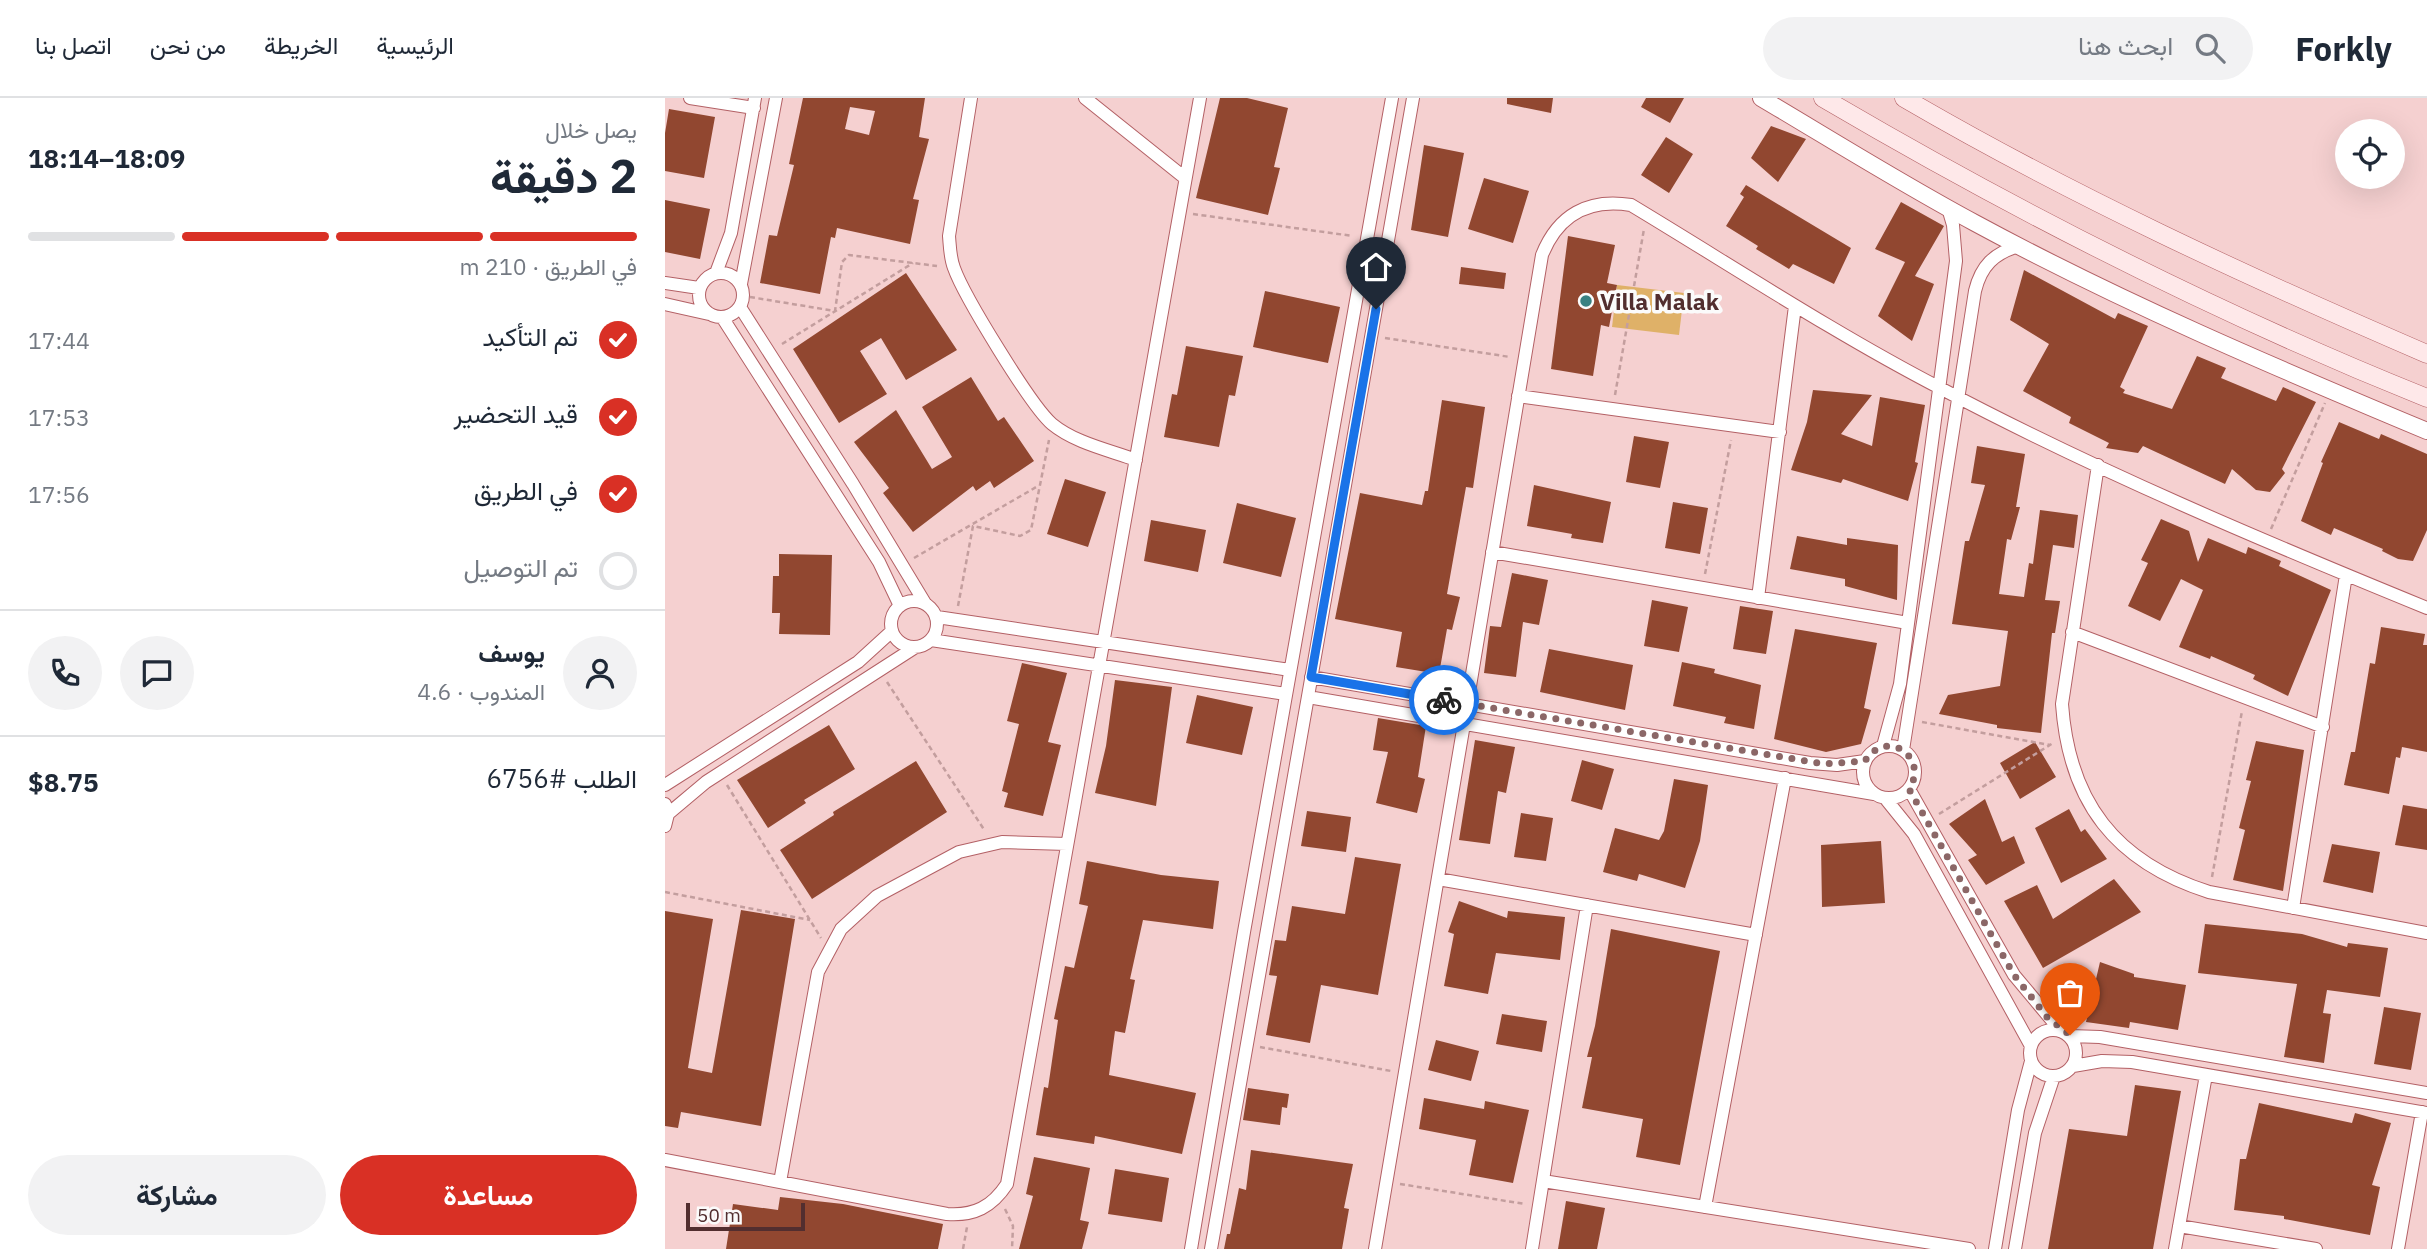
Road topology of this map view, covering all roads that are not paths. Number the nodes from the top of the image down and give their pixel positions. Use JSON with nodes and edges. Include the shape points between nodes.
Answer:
{"nodes":[{"id":1,"x":691,"y":98,"type":"edge"},
{"id":2,"x":776,"y":98,"type":"edge"},
{"id":3,"x":971,"y":98,"type":"edge"},
{"id":4,"x":1085,"y":98,"type":"edge"},
{"id":5,"x":1200,"y":98,"type":"edge"},
{"id":6,"x":1392,"y":98,"type":"edge"},
{"id":7,"x":1413,"y":98,"type":"edge"},
{"id":8,"x":1761,"y":98,"type":"edge"},
{"id":9,"x":1823,"y":98,"type":"edge"},
{"id":10,"x":1904,"y":98,"type":"edge"},
{"id":11,"x":754,"y":103,"type":"edge"},
{"id":12,"x":1185,"y":178,"type":"junction"},
{"id":13,"x":1948,"y":208,"type":"junction"},
{"id":14,"x":2019,"y":246,"type":"junction"},
{"id":15,"x":716,"y":273,"type":"junction"},
{"id":16,"x":665,"y":283,"type":"edge"},
{"id":17,"x":699,"y":288,"type":"junction"},
{"id":18,"x":742,"y":295,"type":"junction"},
{"id":19,"x":665,"y":304,"type":"edge"},
{"id":20,"x":1795,"y":306,"type":"junction"},
{"id":21,"x":716,"y":315,"type":"junction"},
{"id":22,"x":2427,"y":354,"type":"edge"},
{"id":23,"x":1939,"y":388,"type":"junction"},
{"id":24,"x":2423,"y":393,"type":"edge"},
{"id":25,"x":1518,"y":396,"type":"junction"},
{"id":26,"x":1959,"y":398,"type":"junction"},
{"id":27,"x":2427,"y":431,"type":"edge"},
{"id":28,"x":1780,"y":432,"type":"junction"},
{"id":29,"x":1328,"y":456,"type":"junction"},
{"id":30,"x":1136,"y":460,"type":"junction"},
{"id":31,"x":1349,"y":460,"type":"junction"},
{"id":32,"x":2098,"y":465,"type":"junction"},
{"id":33,"x":853,"y":484,"type":"junction"},
{"id":34,"x":835,"y":494,"type":"junction"},
{"id":35,"x":1492,"y":552,"type":"junction"},
{"id":36,"x":2346,"y":575,"type":"junction"},
{"id":37,"x":1758,"y":598,"type":"junction"},
{"id":38,"x":925,"y":603,"type":"junction"},
{"id":39,"x":900,"y":606,"type":"junction"},
{"id":40,"x":2427,"y":608,"type":"edge"},
{"id":41,"x":937,"y":617,"type":"junction"},
{"id":42,"x":1908,"y":623,"type":"junction"},
{"id":43,"x":892,"y":631,"type":"junction"},
{"id":44,"x":2073,"y":632,"type":"junction"},
{"id":45,"x":932,"y":640,"type":"junction"},
{"id":46,"x":1102,"y":642,"type":"junction"},
{"id":47,"x":914,"y":648,"type":"junction"},
{"id":48,"x":1098,"y":665,"type":"junction"},
{"id":49,"x":1290,"y":670,"type":"junction"},
{"id":50,"x":1311,"y":677,"type":"junction"},
{"id":51,"x":1286,"y":692,"type":"junction"},
{"id":52,"x":1308,"y":694,"type":"junction"},
{"id":53,"x":1467,"y":704,"type":"junction"},
{"id":54,"x":1464,"y":724,"type":"junction"},
{"id":55,"x":2323,"y":727,"type":"junction"},
{"id":56,"x":1883,"y":746,"type":"junction"},
{"id":57,"x":1903,"y":750,"type":"junction"},
{"id":58,"x":1865,"y":761,"type":"junction"},
{"id":59,"x":1785,"y":778,"type":"junction"},
{"id":60,"x":665,"y":785,"type":"edge"},
{"id":61,"x":1909,"y":789,"type":"junction"},
{"id":62,"x":1879,"y":796,"type":"junction"},
{"id":63,"x":666,"y":815,"type":"edge"},
{"id":64,"x":1067,"y":844,"type":"junction"},
{"id":65,"x":1438,"y":879,"type":"junction"},
{"id":66,"x":1587,"y":905,"type":"junction"},
{"id":67,"x":2293,"y":908,"type":"junction"},
{"id":68,"x":1244,"y":932,"type":"junction"},
{"id":69,"x":2427,"y":933,"type":"edge"},
{"id":70,"x":1756,"y":935,"type":"junction"},
{"id":71,"x":1265,"y":936,"type":"junction"},
{"id":72,"x":2065,"y":1033,"type":"junction"},
{"id":73,"x":2031,"y":1046,"type":"junction"},
{"id":74,"x":2031,"y":1061,"type":"junction"},
{"id":75,"x":2073,"y":1066,"type":"junction"},
{"id":76,"x":2206,"y":1075,"type":"junction"},
{"id":77,"x":2054,"y":1076,"type":"junction"},
{"id":78,"x":2426,"y":1089,"type":"edge"},
{"id":79,"x":2425,"y":1113,"type":"edge"},
{"id":80,"x":665,"y":1160,"type":"edge"},
{"id":81,"x":1543,"y":1181,"type":"junction"},
{"id":82,"x":781,"y":1182,"type":"junction"},
{"id":83,"x":1705,"y":1207,"type":"junction"},
{"id":84,"x":2179,"y":1226,"type":"junction"},
{"id":85,"x":1191,"y":1249,"type":"edge"},
{"id":86,"x":1211,"y":1249,"type":"edge"},
{"id":87,"x":1375,"y":1249,"type":"edge"},
{"id":88,"x":1532,"y":1249,"type":"edge"},
{"id":89,"x":1969,"y":1249,"type":"edge"},
{"id":90,"x":1994,"y":1249,"type":"edge"},
{"id":91,"x":2015,"y":1249,"type":"edge"},
{"id":92,"x":2175,"y":1249,"type":"edge"},
{"id":93,"x":2316,"y":1249,"type":"edge"},
{"id":94,"x":2398,"y":1249,"type":"edge"}],
"edges":[{"from":1,"to":11,"type":"street"},
{"from":2,"to":18,"type":"street"},
{"from":3,"to":30,"type":"street","via":[[949,236],[954,268],[1033,401],[1052,423],[1077,439]]},
{"from":4,"to":12,"type":"street"},
{"from":5,"to":12,"type":"street"},
{"from":6,"to":29,"type":"street"},
{"from":7,"to":31,"type":"street"},
{"from":8,"to":13,"type":"street"},
{"from":9,"to":24,"type":"main road","via":[[2035,218],[2217,306]]},
{"from":10,"to":22,"type":"main road","via":[[2234,271]]},
{"from":11,"to":15,"type":"street","via":[[733,226]]},
{"from":12,"to":30,"type":"street"},
{"from":13,"to":14,"type":"street"},
{"from":13,"to":23,"type":"street","via":[[1956,261]]},
{"from":14,"to":26,"type":"street","via":[[1995,256],[1979,278]]},
{"from":14,"to":27,"type":"street","via":[[2205,336]]},
{"from":15,"to":17,"type":"street"},
{"from":15,"to":18,"type":"street","via":[[728,273]]},
{"from":16,"to":17,"type":"street"},
{"from":17,"to":21,"type":"street","via":[[701,305]]},
{"from":18,"to":21,"type":"street","via":[[732,315]]},
{"from":18,"to":33,"type":"street","via":[[769,352]]},
{"from":19,"to":21,"type":"street"},
{"from":20,"to":23,"type":"street"},
{"from":20,"to":25,"type":"street","via":[[1632,205],[1613,202],[1576,211],[1549,237],[1542,255]]},
{"from":20,"to":28,"type":"street"},
{"from":21,"to":34,"type":"street"},
{"from":23,"to":26,"type":"street"},
{"from":23,"to":42,"type":"street"},
{"from":25,"to":28,"type":"street"},
{"from":25,"to":35,"type":"street"},
{"from":26,"to":32,"type":"street"},
{"from":26,"to":57,"type":"street"},
{"from":28,"to":37,"type":"street"},
{"from":29,"to":31,"type":"street"},
{"from":29,"to":49,"type":"street"},
{"from":30,"to":46,"type":"street"},
{"from":31,"to":50,"type":"street"},
{"from":32,"to":36,"type":"street"},
{"from":32,"to":44,"type":"street"},
{"from":33,"to":34,"type":"street"},
{"from":33,"to":38,"type":"street"},
{"from":34,"to":39,"type":"street","via":[[879,562]]},
{"from":35,"to":37,"type":"street"},
{"from":35,"to":53,"type":"street"},
{"from":36,"to":40,"type":"street"},
{"from":36,"to":55,"type":"street"},
{"from":37,"to":42,"type":"street"},
{"from":38,"to":39,"type":"street","via":[[912,601]]},
{"from":38,"to":41,"type":"street"},
{"from":39,"to":43,"type":"street","via":[[892,617]]},
{"from":41,"to":45,"type":"street"},
{"from":41,"to":46,"type":"street"},
{"from":42,"to":56,"type":"street","via":[[1897,700]]},
{"from":43,"to":47,"type":"street","via":[[900,643]]},
{"from":43,"to":60,"type":"street","via":[[858,662]]},
{"from":44,"to":55,"type":"street"},
{"from":44,"to":67,"type":"street","via":[[2062,704],[2064,736],[2084,796],[2101,822],[2147,866],[2175,881]]},
{"from":45,"to":47,"type":"street"},
{"from":45,"to":48,"type":"street"},
{"from":46,"to":48,"type":"street"},
{"from":46,"to":49,"type":"street"},
{"from":47,"to":63,"type":"street","via":[[720,774]]},
{"from":48,"to":51,"type":"street"},
{"from":48,"to":64,"type":"street"},
{"from":49,"to":51,"type":"street"},
{"from":50,"to":52,"type":"street"},
{"from":50,"to":53,"type":"street"},
{"from":51,"to":52,"type":"street"},
{"from":51,"to":68,"type":"street"},
{"from":52,"to":54,"type":"street"},
{"from":52,"to":71,"type":"street"},
{"from":53,"to":58,"type":"street","via":[[1810,763]]},
{"from":54,"to":59,"type":"street"},
{"from":54,"to":65,"type":"street"},
{"from":55,"to":67,"type":"street"},
{"from":56,"to":57,"type":"street"},
{"from":56,"to":58,"type":"street"},
{"from":57,"to":61,"type":"street","via":[[1914,765]]},
{"from":58,"to":62,"type":"street","via":[[1864,783]]},
{"from":59,"to":62,"type":"street"},
{"from":59,"to":70,"type":"street"},
{"from":61,"to":62,"type":"street","via":[[1894,798]]},
{"from":61,"to":72,"type":"street","via":[[2014,975]]},
{"from":62,"to":73,"type":"street","via":[[1918,841]]},
{"from":64,"to":82,"type":"street","via":[[992,844],[949,856],[877,896],[841,929],[818,972]]},
{"from":64,"to":82,"type":"street","via":[[1012,1171],[999,1196],[969,1213],[947,1214]]},
{"from":65,"to":66,"type":"street"},
{"from":65,"to":87,"type":"street"},
{"from":66,"to":70,"type":"street"},
{"from":66,"to":81,"type":"street"},
{"from":67,"to":69,"type":"street"},
{"from":68,"to":71,"type":"street"},
{"from":68,"to":85,"type":"street"},
{"from":70,"to":83,"type":"street"},
{"from":71,"to":86,"type":"street"},
{"from":72,"to":73,"type":"street","via":[[2039,1034]]},
{"from":72,"to":75,"type":"street","via":[[2077,1054]]},
{"from":72,"to":78,"type":"street"},
{"from":73,"to":74,"type":"street"},
{"from":74,"to":77,"type":"street","via":[[2038,1070]]},
{"from":74,"to":90,"type":"street"},
{"from":75,"to":76,"type":"street","via":[[2117,1061]]},
{"from":75,"to":77,"type":"street"},
{"from":76,"to":79,"type":"street"},
{"from":76,"to":84,"type":"street"},
{"from":77,"to":91,"type":"street","via":[[2035,1133]]},
{"from":79,"to":94,"type":"street"},
{"from":80,"to":82,"type":"street"},
{"from":81,"to":83,"type":"street"},
{"from":81,"to":88,"type":"street"},
{"from":83,"to":89,"type":"street"},
{"from":84,"to":92,"type":"street"},
{"from":84,"to":93,"type":"street"}]}
